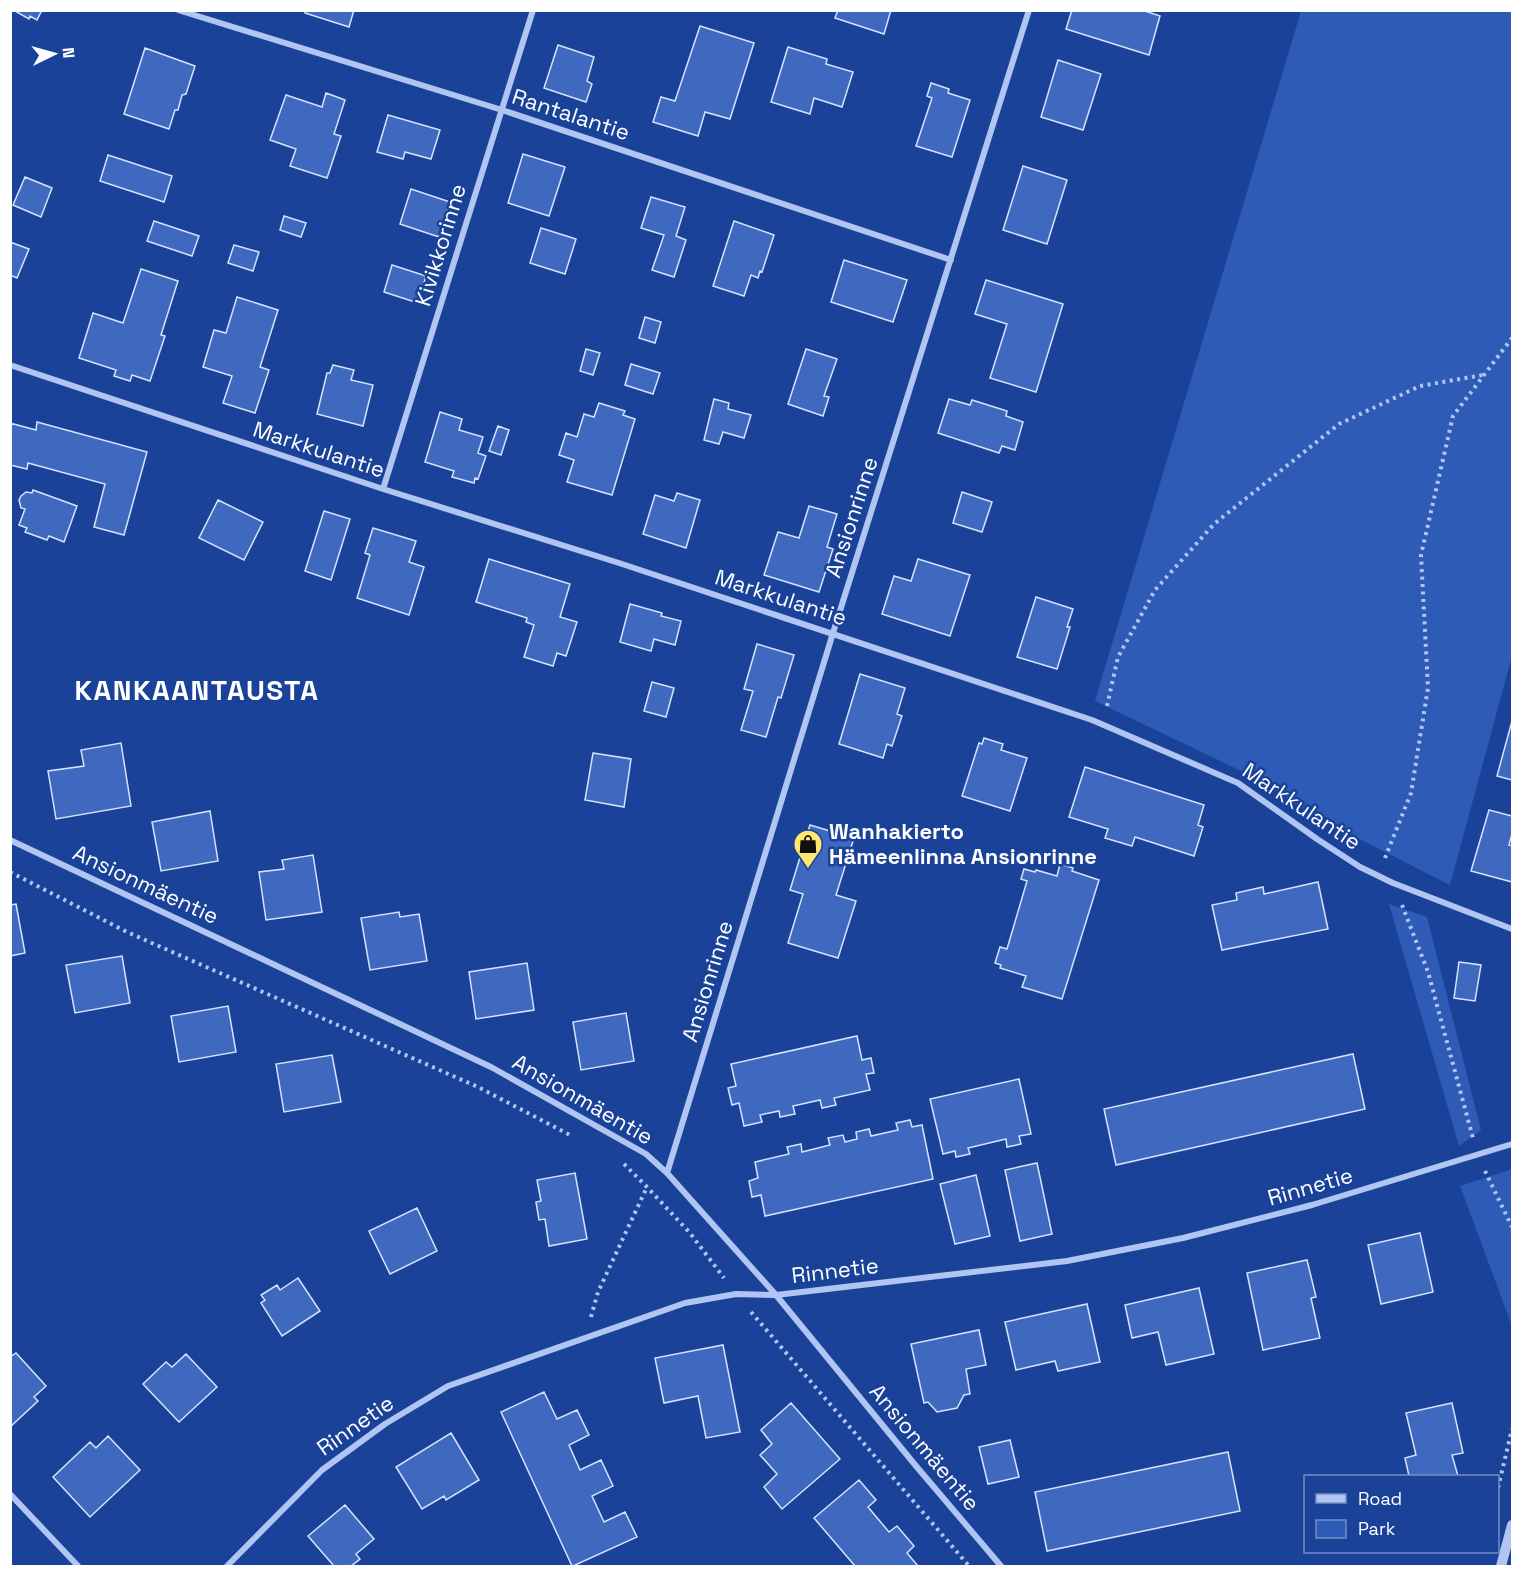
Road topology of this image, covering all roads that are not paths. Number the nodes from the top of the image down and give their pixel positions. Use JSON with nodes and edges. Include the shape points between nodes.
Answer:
{"nodes":[{"id":1,"x":178,"y":10,"type":"edge"},
{"id":2,"x":533,"y":10,"type":"edge"},
{"id":3,"x":1029,"y":10,"type":"edge"},
{"id":4,"x":501,"y":110,"type":"junction"},
{"id":5,"x":951,"y":260,"type":"junction"},
{"id":6,"x":10,"y":365,"type":"edge"},
{"id":7,"x":382,"y":489,"type":"junction"},
{"id":8,"x":833,"y":633,"type":"junction"},
{"id":9,"x":10,"y":840,"type":"edge"},
{"id":10,"x":1512,"y":929,"type":"edge"},
{"id":11,"x":1512,"y":1144,"type":"edge"},
{"id":12,"x":667,"y":1173,"type":"junction"},
{"id":13,"x":776,"y":1295,"type":"junction"},
{"id":14,"x":10,"y":1494,"type":"edge"},
{"id":15,"x":1512,"y":1525,"type":"edge"},
{"id":16,"x":78,"y":1566,"type":"edge"},
{"id":17,"x":227,"y":1566,"type":"edge"},
{"id":18,"x":1001,"y":1566,"type":"edge"},
{"id":19,"x":1501,"y":1566,"type":"edge"}],
"edges":[{"from":1,"to":4,"type":"street","name":"Rantalantie"},
{"from":2,"to":4,"type":"street","name":"Kivikkorinne"},
{"from":3,"to":5,"type":"street","name":"Ansionrinne"},
{"from":4,"to":5,"type":"street","name":"Rantalantie"},
{"from":4,"to":7,"type":"street","name":"Kivikkorinne"},
{"from":5,"to":8,"type":"street","name":"Ansionrinne"},
{"from":6,"to":7,"type":"street","name":"Markkulantie"},
{"from":7,"to":8,"type":"street","name":"Markkulantie"},
{"from":8,"to":10,"type":"street","name":"Markkulantie","via":[[1102,724],[1239,783],[1360,867]]},
{"from":8,"to":12,"type":"street","name":"Ansionrinne"},
{"from":9,"to":12,"type":"street","name":"Ansionmäentie","via":[[491,1067],[646,1154]]},
{"from":11,"to":13,"type":"street","name":"Rinnetie","via":[[1312,1205],[1183,1238],[1067,1261]]},
{"from":12,"to":13,"type":"street","name":"Ansionmäentie"},
{"from":13,"to":17,"type":"street","name":"Rinnetie","via":[[736,1294],[686,1303],[448,1386],[385,1424],[322,1470]]},
{"from":13,"to":18,"type":"street","name":"Ansionmäentie"},
{"from":14,"to":16,"type":"street"},
{"from":15,"to":19,"type":"street"}]}
